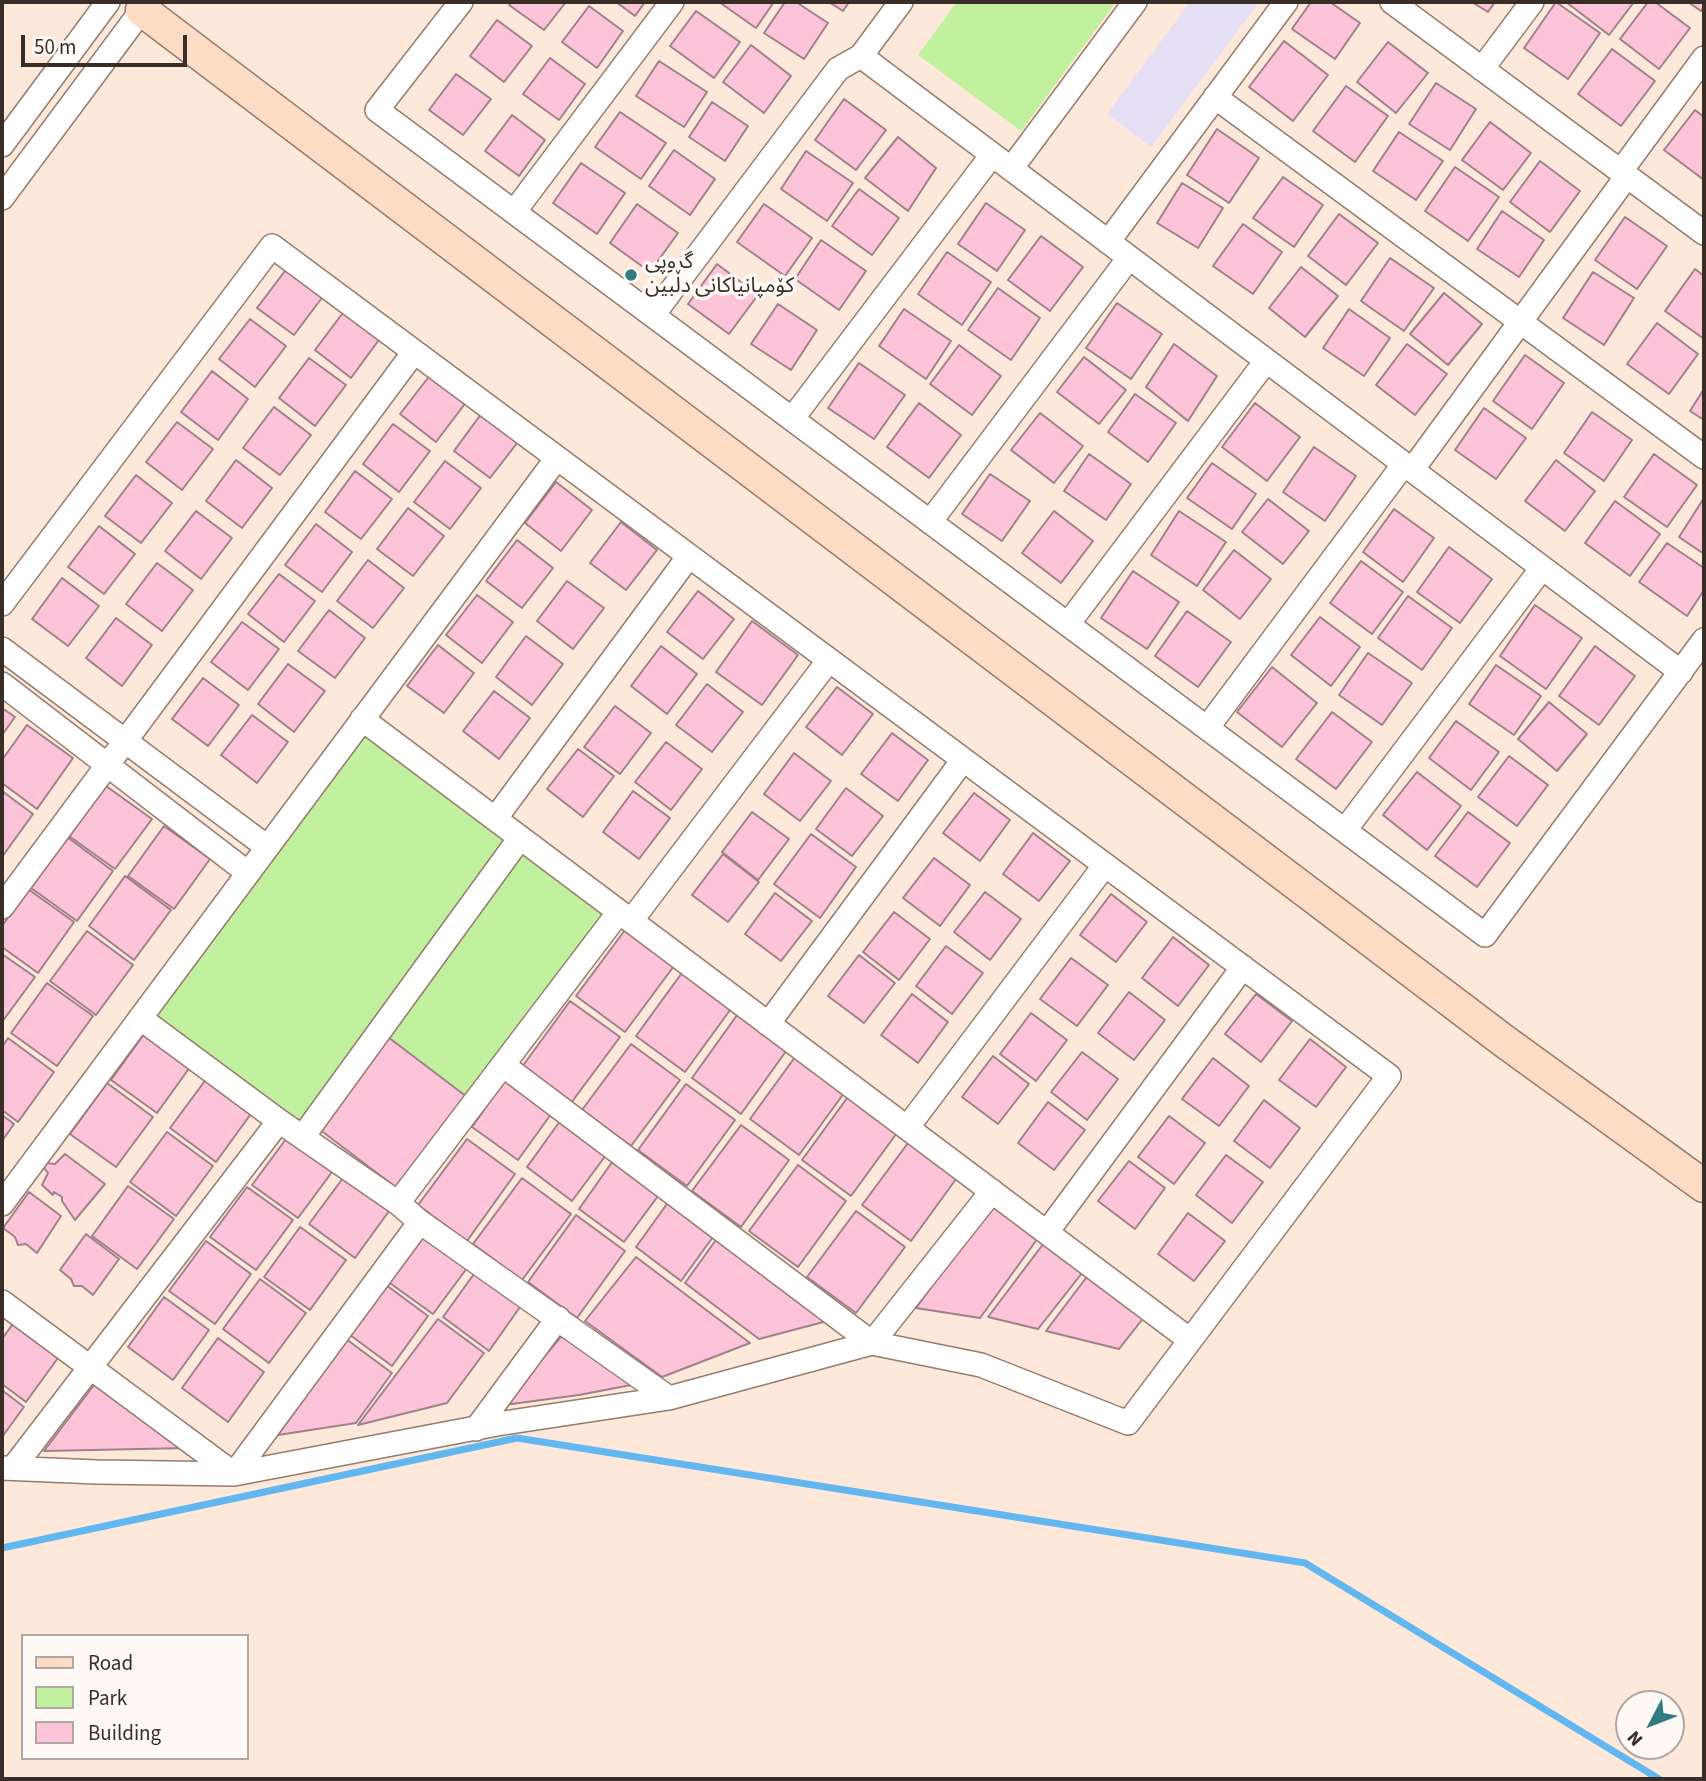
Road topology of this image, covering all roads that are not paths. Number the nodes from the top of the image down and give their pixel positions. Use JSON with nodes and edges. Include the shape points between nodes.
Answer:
{"nodes":[{"id":1,"x":108,"y":2,"type":"edge"},
{"id":2,"x":461,"y":2,"type":"edge"},
{"id":3,"x":672,"y":2,"type":"edge"},
{"id":4,"x":901,"y":2,"type":"edge"},
{"id":5,"x":1135,"y":2,"type":"edge"},
{"id":6,"x":1286,"y":2,"type":"edge"},
{"id":7,"x":1392,"y":2,"type":"edge"},
{"id":8,"x":1532,"y":2,"type":"edge"},
{"id":9,"x":145,"y":6,"type":"edge"},
{"id":10,"x":860,"y":56,"type":"junction"},
{"id":11,"x":1704,"y":58,"type":"edge"},
{"id":12,"x":1482,"y":69,"type":"junction"},
{"id":13,"x":1215,"y":96,"type":"junction"},
{"id":14,"x":2,"y":145,"type":"edge"},
{"id":15,"x":992,"y":155,"type":"junction"},
{"id":16,"x":1011,"y":169,"type":"junction"},
{"id":17,"x":1624,"y":173,"type":"junction"},
{"id":18,"x":2,"y":198,"type":"edge"},
{"id":19,"x":514,"y":212,"type":"junction"},
{"id":20,"x":1704,"y":233,"type":"edge"},
{"id":21,"x":1108,"y":242,"type":"junction"},
{"id":22,"x":1129,"y":258,"type":"junction"},
{"id":23,"x":653,"y":315,"type":"junction"},
{"id":24,"x":1520,"y":321,"type":"junction"},
{"id":25,"x":414,"y":352,"type":"junction"},
{"id":26,"x":1266,"y":360,"type":"junction"},
{"id":27,"x":792,"y":419,"type":"junction"},
{"id":28,"x":1704,"y":457,"type":"edge"},
{"id":29,"x":557,"y":458,"type":"junction"},
{"id":30,"x":1408,"y":467,"type":"junction"},
{"id":31,"x":930,"y":522,"type":"junction"},
{"id":32,"x":689,"y":556,"type":"junction"},
{"id":33,"x":1542,"y":568,"type":"junction"},
{"id":34,"x":2,"y":604,"type":"edge"},
{"id":35,"x":1068,"y":624,"type":"junction"},
{"id":36,"x":1704,"y":640,"type":"edge"},
{"id":37,"x":2,"y":649,"type":"edge"},
{"id":38,"x":829,"y":660,"type":"junction"},
{"id":39,"x":1681,"y":671,"type":"junction"},
{"id":40,"x":2,"y":684,"type":"edge"},
{"id":41,"x":362,"y":719,"type":"junction"},
{"id":42,"x":1207,"y":728,"type":"junction"},
{"id":43,"x":124,"y":740,"type":"junction"},
{"id":44,"x":963,"y":760,"type":"junction"},
{"id":45,"x":106,"y":765,"type":"junction"},
{"id":46,"x":495,"y":819,"type":"junction"},
{"id":47,"x":1345,"y":830,"type":"junction"},
{"id":48,"x":520,"y":838,"type":"junction"},
{"id":49,"x":267,"y":848,"type":"junction"},
{"id":50,"x":1105,"y":865,"type":"junction"},
{"id":51,"x":248,"y":873,"type":"junction"},
{"id":52,"x":2,"y":907,"type":"edge"},
{"id":53,"x":625,"y":917,"type":"junction"},
{"id":54,"x":1243,"y":968,"type":"junction"},
{"id":55,"x":140,"y":1018,"type":"junction"},
{"id":56,"x":768,"y":1024,"type":"junction"},
{"id":57,"x":503,"y":1065,"type":"junction"},
{"id":58,"x":279,"y":1121,"type":"junction"},
{"id":59,"x":907,"y":1128,"type":"junction"},
{"id":60,"x":304,"y":1135,"type":"junction"},
{"id":61,"x":1704,"y":1186,"type":"edge"},
{"id":62,"x":992,"y":1191,"type":"junction"},
{"id":63,"x":398,"y":1203,"type":"junction"},
{"id":64,"x":2,"y":1204,"type":"edge"},
{"id":65,"x":420,"y":1222,"type":"junction"},
{"id":66,"x":1047,"y":1232,"type":"junction"},
{"id":67,"x":2,"y":1302,"type":"edge"},
{"id":68,"x":558,"y":1318,"type":"junction"},
{"id":69,"x":1190,"y":1340,"type":"junction"},
{"id":70,"x":873,"y":1343,"type":"junction"},
{"id":71,"x":90,"y":1367,"type":"junction"},
{"id":72,"x":669,"y":1398,"type":"junction"},
{"id":73,"x":476,"y":1429,"type":"junction"},
{"id":74,"x":7,"y":1468,"type":"edge"},
{"id":75,"x":234,"y":1474,"type":"junction"}],
"edges":[{"from":1,"to":14,"type":"street"},
{"from":2,"to":19,"type":"street","via":[[377,110]]},
{"from":3,"to":19,"type":"street"},
{"from":4,"to":10,"type":"street"},
{"from":5,"to":16,"type":"street"},
{"from":6,"to":13,"type":"street"},
{"from":7,"to":12,"type":"street"},
{"from":8,"to":12,"type":"street"},
{"from":9,"to":18,"type":"street"},
{"from":9,"to":61,"type":"street","via":[[1504,1041]]},
{"from":10,"to":15,"type":"street"},
{"from":10,"to":23,"type":"street","via":[[838,69]]},
{"from":11,"to":17,"type":"street"},
{"from":12,"to":17,"type":"street"},
{"from":13,"to":21,"type":"street"},
{"from":13,"to":24,"type":"street"},
{"from":15,"to":16,"type":"street"},
{"from":15,"to":27,"type":"street"},
{"from":16,"to":21,"type":"street"},
{"from":17,"to":20,"type":"street"},
{"from":17,"to":24,"type":"street"},
{"from":19,"to":23,"type":"street"},
{"from":21,"to":22,"type":"street"},
{"from":22,"to":26,"type":"street"},
{"from":22,"to":31,"type":"street"},
{"from":23,"to":27,"type":"street"},
{"from":24,"to":28,"type":"street"},
{"from":24,"to":30,"type":"street"},
{"from":25,"to":29,"type":"street"},
{"from":25,"to":34,"type":"street","via":[[272,246]]},
{"from":25,"to":43,"type":"street"},
{"from":26,"to":30,"type":"street"},
{"from":26,"to":35,"type":"street"},
{"from":27,"to":31,"type":"street"},
{"from":29,"to":32,"type":"street"},
{"from":29,"to":41,"type":"street"},
{"from":30,"to":33,"type":"street"},
{"from":30,"to":42,"type":"street"},
{"from":31,"to":35,"type":"street"},
{"from":32,"to":38,"type":"street"},
{"from":32,"to":46,"type":"street"},
{"from":33,"to":39,"type":"street"},
{"from":33,"to":47,"type":"street"},
{"from":35,"to":42,"type":"street"},
{"from":36,"to":39,"type":"street"},
{"from":37,"to":43,"type":"street"},
{"from":38,"to":44,"type":"street"},
{"from":38,"to":53,"type":"street"},
{"from":39,"to":47,"type":"street","via":[[1485,935]]},
{"from":40,"to":45,"type":"street"},
{"from":41,"to":46,"type":"street"},
{"from":41,"to":49,"type":"street"},
{"from":42,"to":47,"type":"street"},
{"from":43,"to":45,"type":"street"},
{"from":43,"to":49,"type":"street"},
{"from":44,"to":50,"type":"street"},
{"from":44,"to":56,"type":"street"},
{"from":45,"to":51,"type":"street"},
{"from":45,"to":52,"type":"street"},
{"from":46,"to":48,"type":"street"},
{"from":48,"to":53,"type":"street"},
{"from":48,"to":60,"type":"street"},
{"from":49,"to":51,"type":"street"},
{"from":50,"to":54,"type":"street"},
{"from":50,"to":59,"type":"street"},
{"from":51,"to":55,"type":"street"},
{"from":53,"to":56,"type":"street"},
{"from":53,"to":57,"type":"street"},
{"from":54,"to":66,"type":"street"},
{"from":54,"to":69,"type":"street","via":[[1389,1076]]},
{"from":55,"to":58,"type":"street"},
{"from":55,"to":64,"type":"street"},
{"from":56,"to":59,"type":"street"},
{"from":57,"to":63,"type":"street"},
{"from":57,"to":70,"type":"street"},
{"from":58,"to":60,"type":"street"},
{"from":58,"to":71,"type":"street"},
{"from":59,"to":62,"type":"street"},
{"from":60,"to":63,"type":"street"},
{"from":62,"to":66,"type":"street"},
{"from":62,"to":70,"type":"street"},
{"from":63,"to":65,"type":"street"},
{"from":65,"to":68,"type":"street"},
{"from":65,"to":75,"type":"street"},
{"from":66,"to":69,"type":"street"},
{"from":67,"to":71,"type":"street"},
{"from":68,"to":72,"type":"street"},
{"from":68,"to":73,"type":"street"},
{"from":69,"to":70,"type":"street","via":[[1128,1423],[981,1365]]},
{"from":70,"to":72,"type":"street"},
{"from":71,"to":74,"type":"street"},
{"from":71,"to":75,"type":"street"},
{"from":72,"to":73,"type":"street"},
{"from":73,"to":75,"type":"street"},
{"from":74,"to":75,"type":"street"}]}
